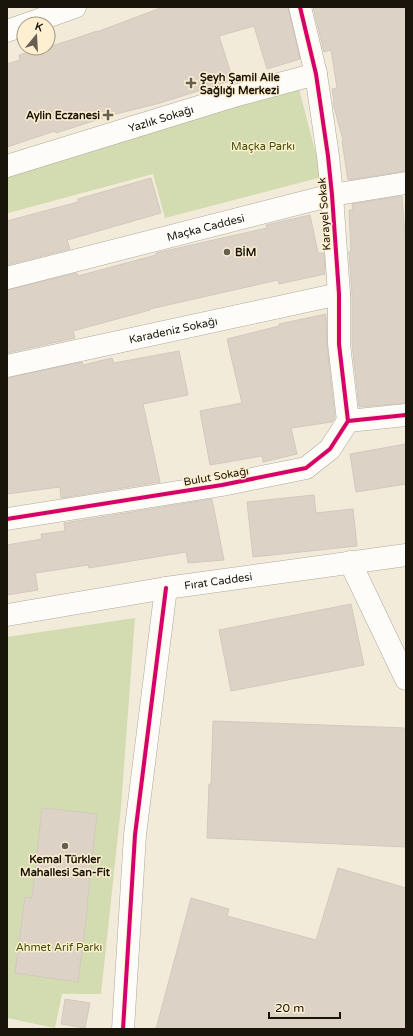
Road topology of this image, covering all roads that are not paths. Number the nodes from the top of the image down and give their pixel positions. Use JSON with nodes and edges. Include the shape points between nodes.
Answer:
{"nodes":[{"id":1,"x":75,"y":7,"type":"edge"},
{"id":2,"x":300,"y":7,"type":"edge"},
{"id":3,"x":49,"y":16,"type":"edge"},
{"id":4,"x":316,"y":74,"type":"junction"},
{"id":5,"x":7,"y":166,"type":"edge"},
{"id":6,"x":406,"y":183,"type":"edge"},
{"id":7,"x":332,"y":195,"type":"junction"},
{"id":8,"x":7,"y":278,"type":"edge"},
{"id":9,"x":338,"y":294,"type":"junction"},
{"id":10,"x":7,"y":366,"type":"edge"},
{"id":11,"x":406,"y":415,"type":"edge"},
{"id":12,"x":348,"y":421,"type":"junction"},
{"id":13,"x":7,"y":519,"type":"edge"},
{"id":14,"x":406,"y":555,"type":"edge"},
{"id":15,"x":350,"y":562,"type":"junction"},
{"id":16,"x":166,"y":588,"type":"junction"},
{"id":17,"x":7,"y":615,"type":"edge"},
{"id":18,"x":406,"y":678,"type":"edge"},
{"id":19,"x":123,"y":1029,"type":"edge"}],
"edges":[{"from":1,"to":3,"type":"street"},
{"from":2,"to":4,"type":"street","name":"Karayel Sokak"},
{"from":4,"to":5,"type":"street","name":"Yazlık Sokağı","via":[[227,98]]},
{"from":4,"to":7,"type":"street","name":"Karayel Sokak"},
{"from":6,"to":7,"type":"street","name":"Maçka Caddesi"},
{"from":7,"to":8,"type":"street","name":"Maçka Caddesi"},
{"from":7,"to":9,"type":"street","name":"Karayel Sokak"},
{"from":9,"to":10,"type":"street","name":"Karadeniz Sokağı"},
{"from":9,"to":12,"type":"street","name":"Karayel Sokak","via":[[339,344]]},
{"from":11,"to":12,"type":"street"},
{"from":12,"to":13,"type":"street","name":"Bulut Sokağı","via":[[330,449],[306,468],[222,485]]},
{"from":14,"to":15,"type":"street","name":"Fırat Caddesi"},
{"from":15,"to":16,"type":"street","name":"Fırat Caddesi"},
{"from":15,"to":18,"type":"street"},
{"from":16,"to":17,"type":"street","name":"Fırat Caddesi"},
{"from":16,"to":19,"type":"street","via":[[135,835]]}]}
